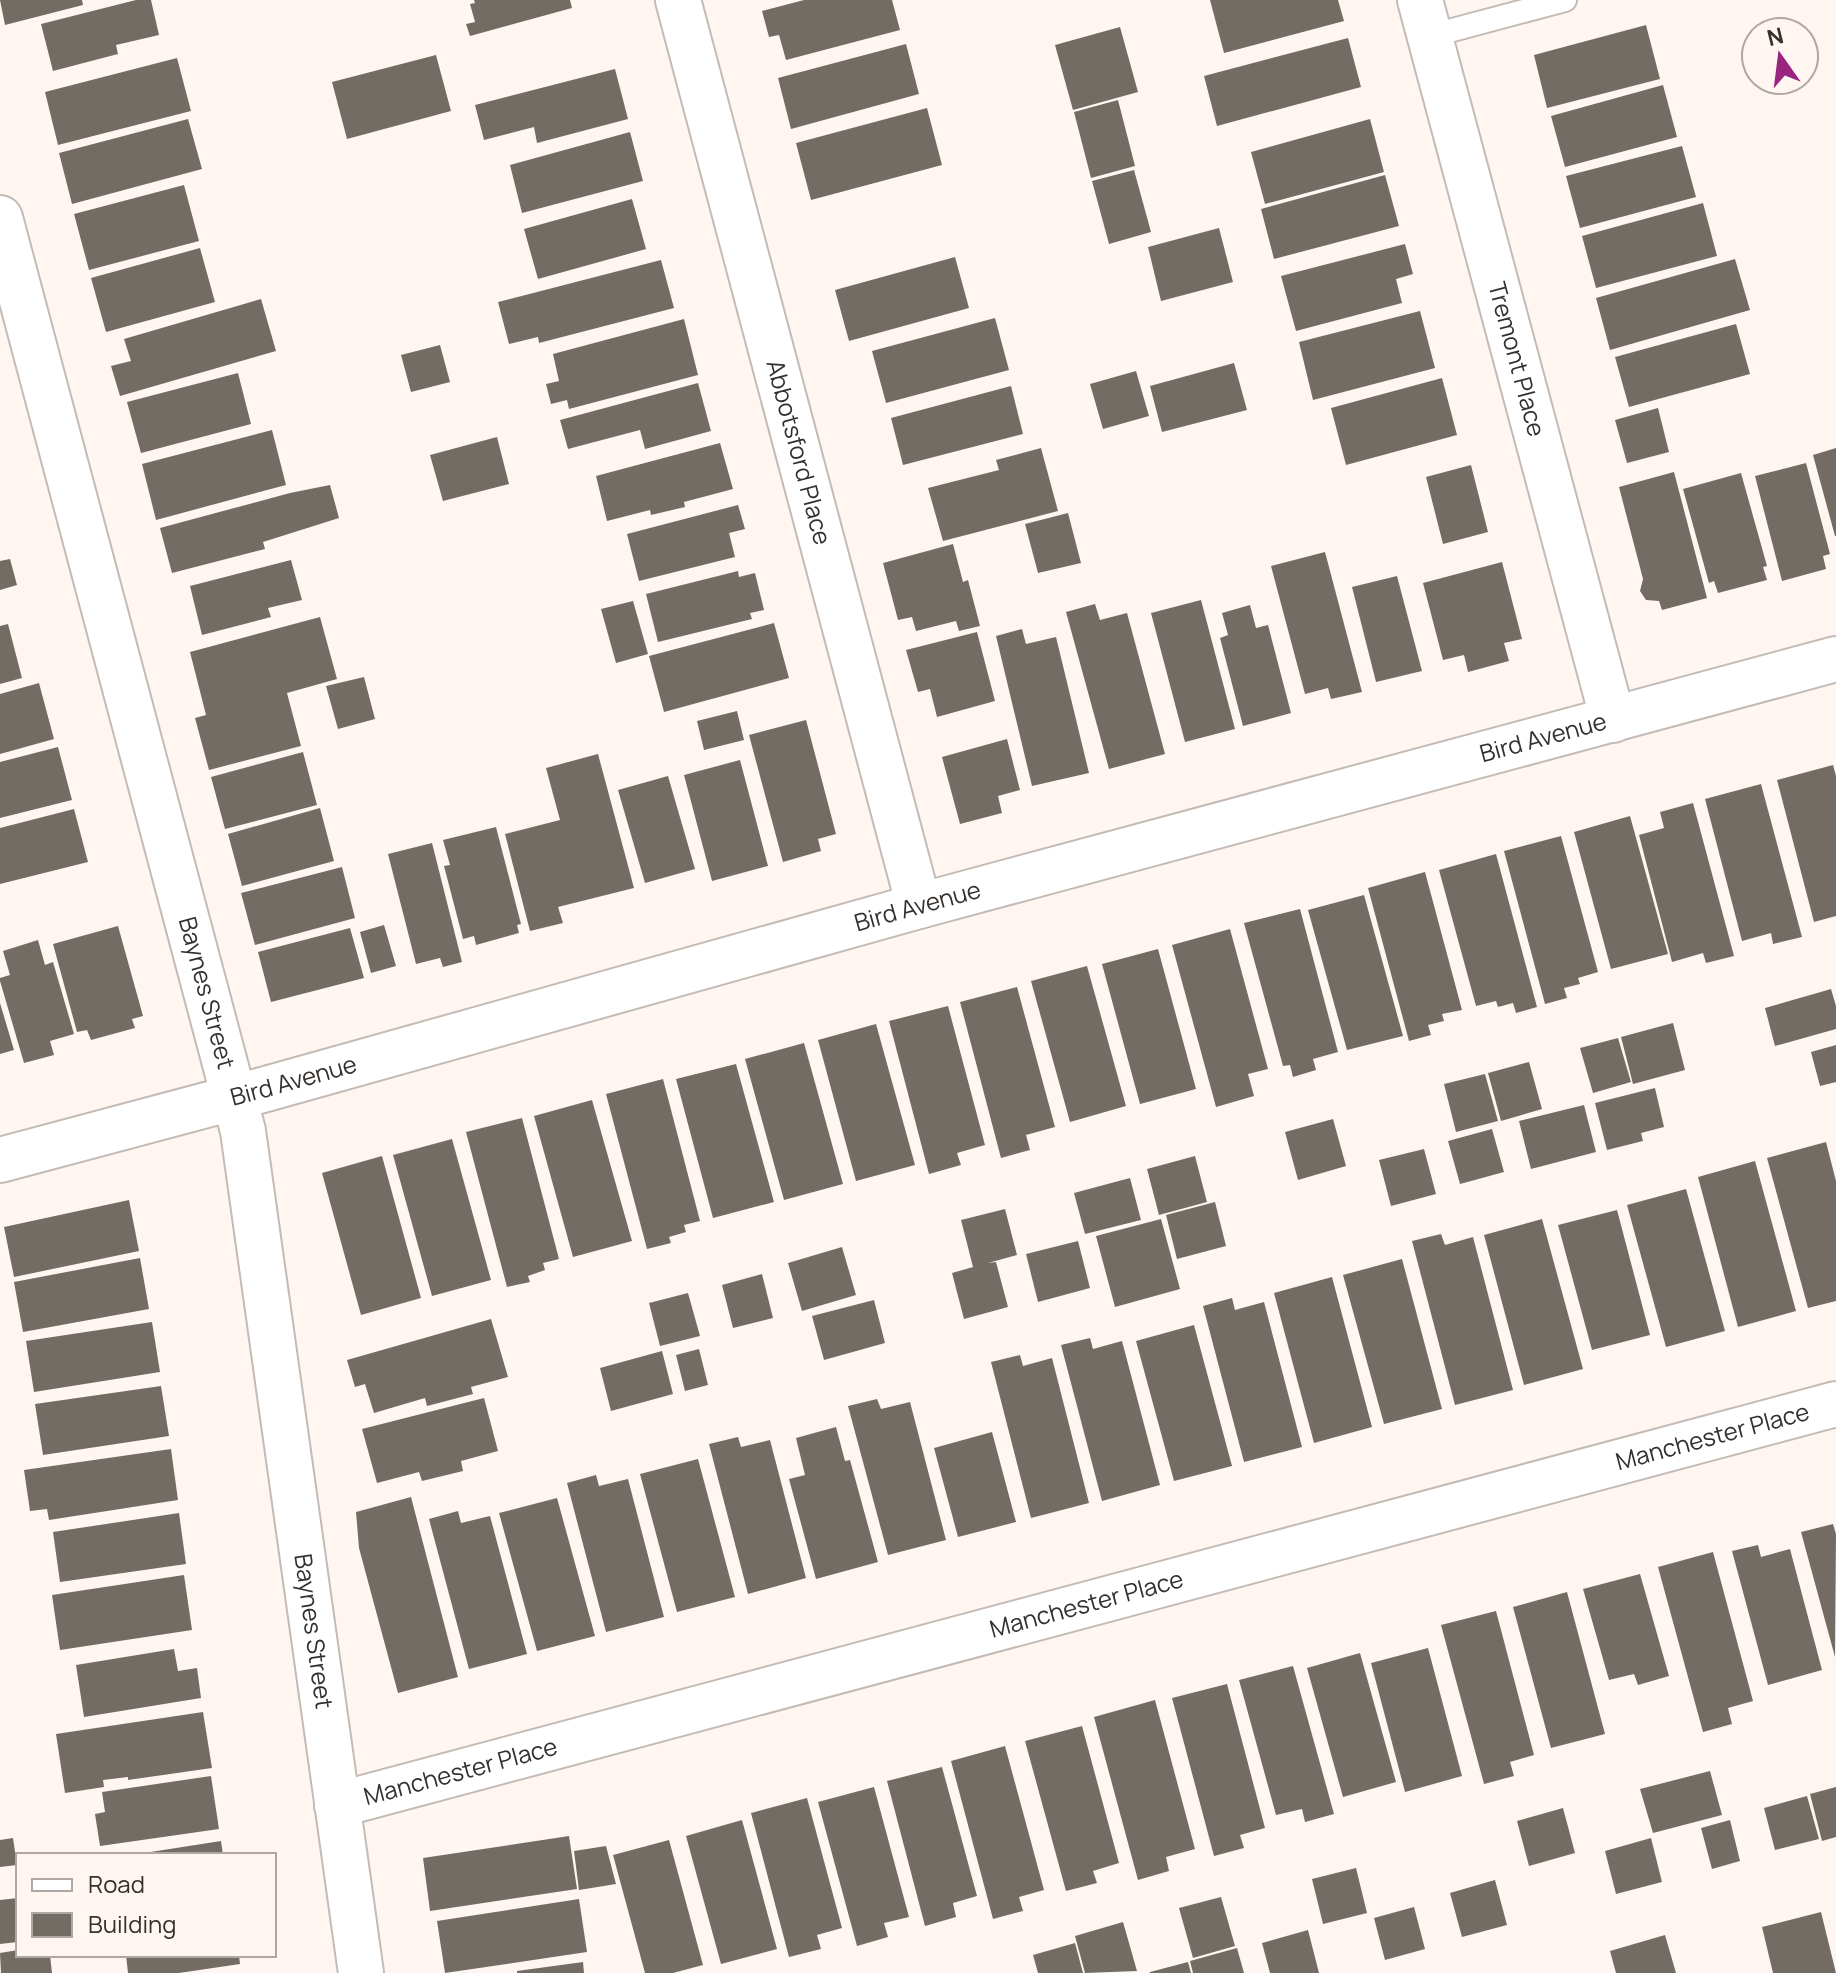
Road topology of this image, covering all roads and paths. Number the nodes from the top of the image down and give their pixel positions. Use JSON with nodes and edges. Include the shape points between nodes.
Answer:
{"nodes":[{"id":1,"x":678,"y":0,"type":"edge"},
{"id":2,"x":1565,"y":0,"type":"edge"},
{"id":3,"x":1425,"y":18,"type":"edge"},
{"id":4,"x":0,"y":218,"type":"edge"},
{"id":5,"x":1836,"y":659,"type":"edge"},
{"id":6,"x":1613,"y":720,"type":"junction"},
{"id":7,"x":919,"y":906,"type":"junction"},
{"id":8,"x":233,"y":1098,"type":"junction"},
{"id":9,"x":0,"y":1160,"type":"edge"},
{"id":10,"x":1836,"y":1404,"type":"edge"},
{"id":11,"x":337,"y":1805,"type":"junction"},
{"id":12,"x":361,"y":1973,"type":"edge"}],
"edges":[{"from":1,"to":7,"type":"street","name":"Abbotsford Place"},
{"from":2,"to":3,"type":"lane"},
{"from":3,"to":6,"type":"street","name":"Tremont Place"},
{"from":4,"to":8,"type":"street","name":"Baynes Street"},
{"from":5,"to":6,"type":"street","name":"Bird Avenue"},
{"from":6,"to":7,"type":"street","name":"Bird Avenue"},
{"from":7,"to":8,"type":"street","name":"Bird Avenue"},
{"from":8,"to":9,"type":"street","name":"Bird Avenue"},
{"from":8,"to":11,"type":"street","name":"Baynes Street","via":[[243,1131]]},
{"from":10,"to":11,"type":"street","name":"Manchester Place"},
{"from":11,"to":12,"type":"street","name":"Baynes Street"}]}
